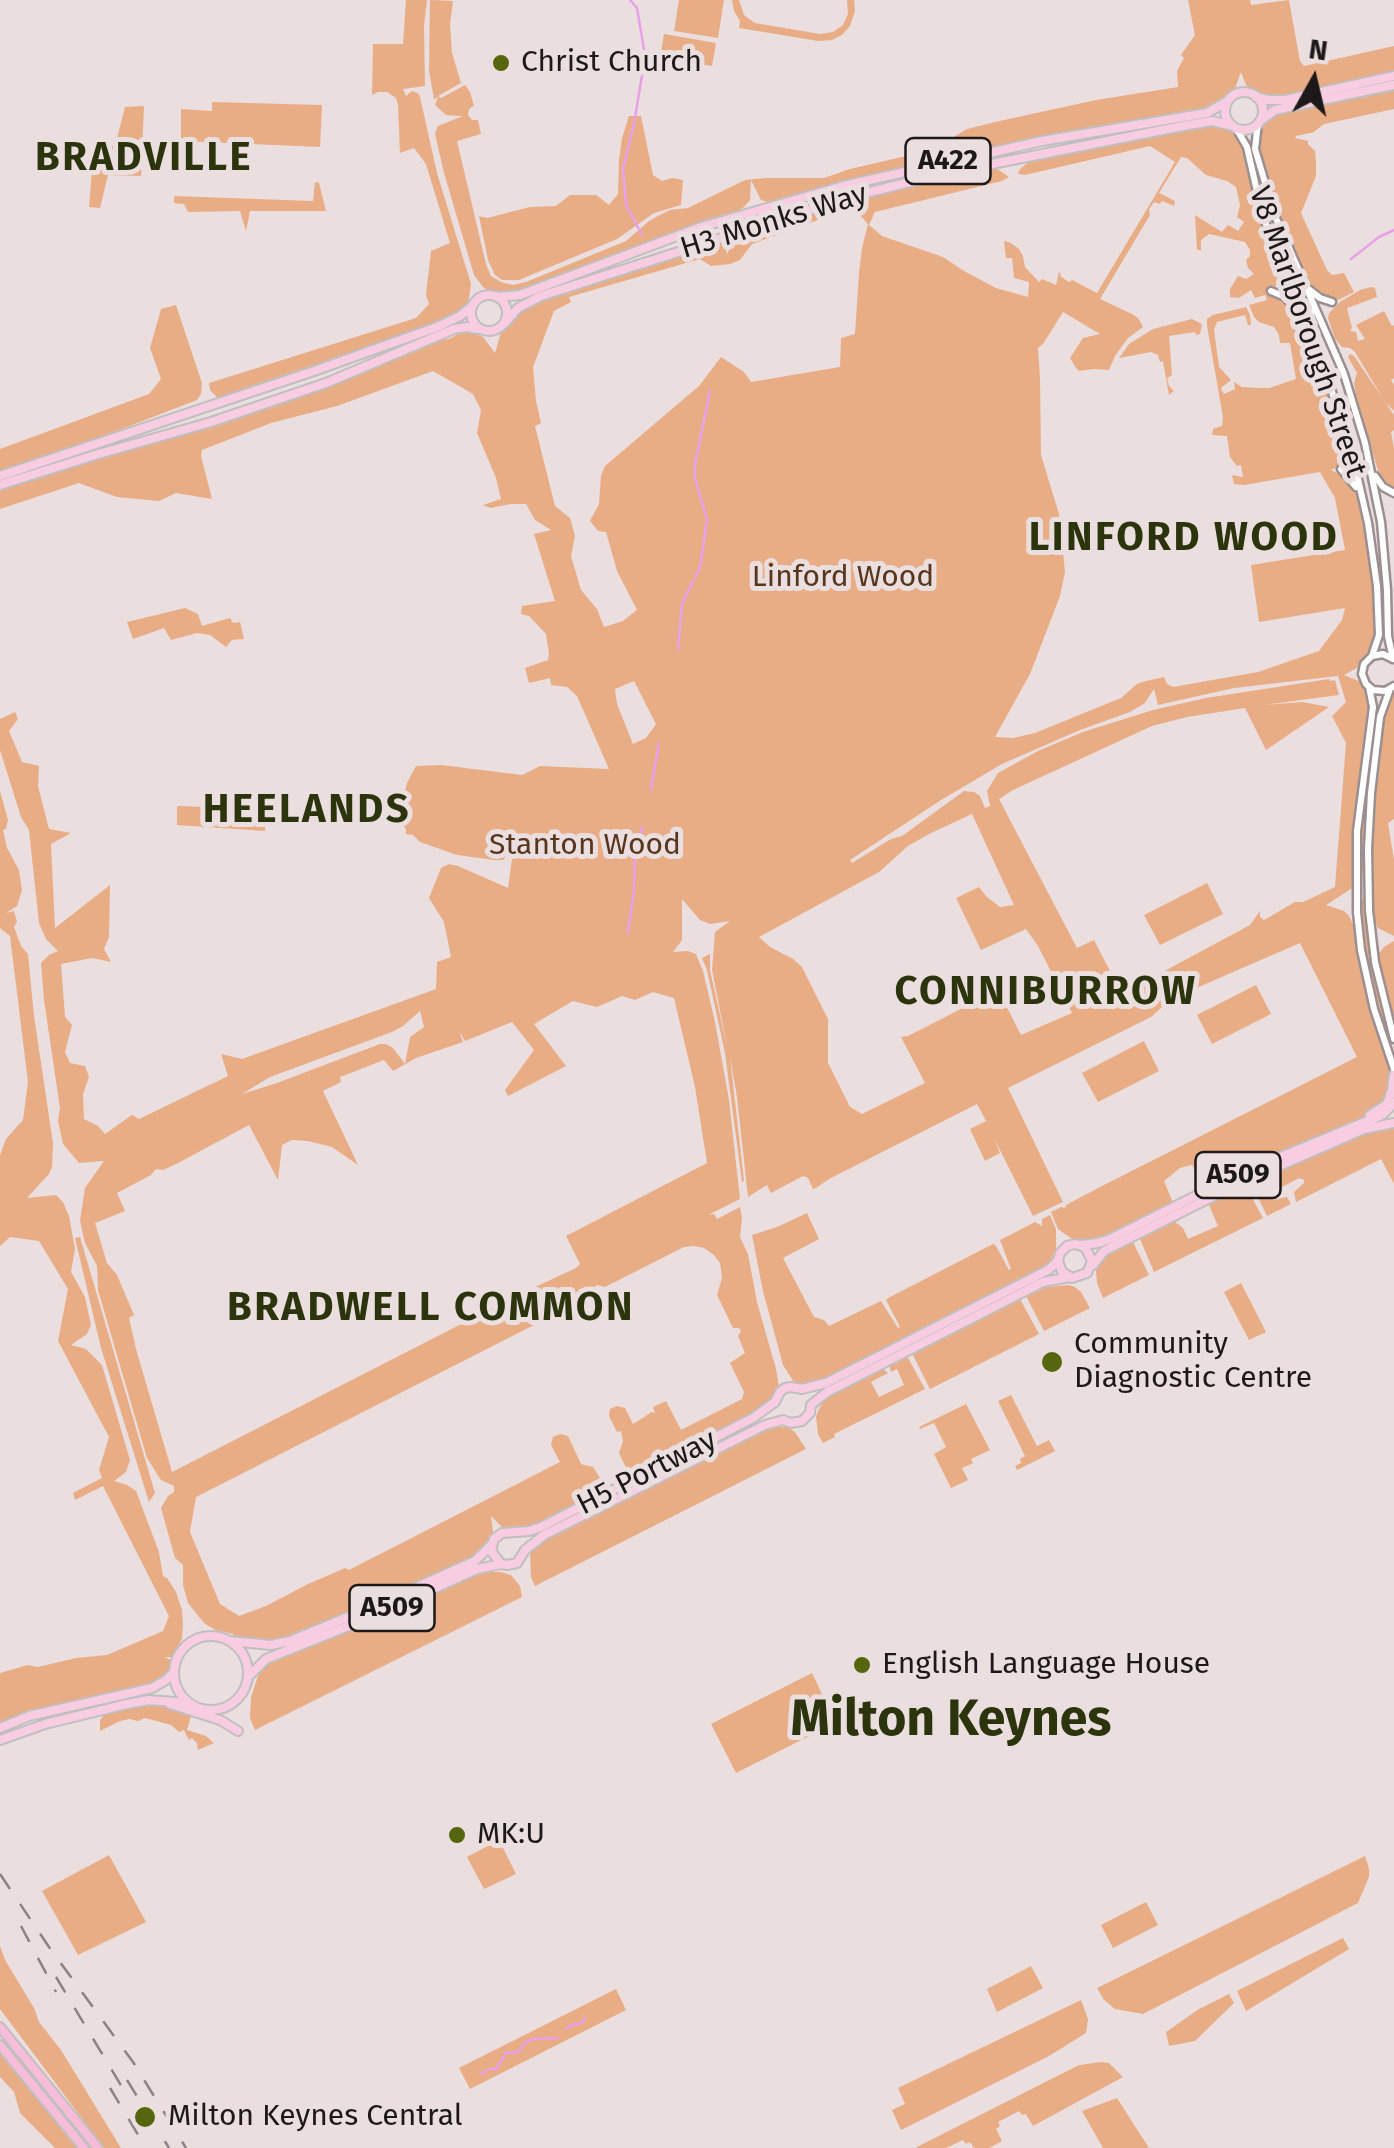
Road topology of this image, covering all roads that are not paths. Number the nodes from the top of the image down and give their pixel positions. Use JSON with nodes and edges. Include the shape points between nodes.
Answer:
{"nodes":[{"id":1,"x":1394,"y":76,"type":"edge"},
{"id":2,"x":1394,"y":85,"type":"edge"},
{"id":3,"x":1256,"y":96,"type":"junction"},
{"id":4,"x":1302,"y":100,"type":"junction"},
{"id":5,"x":1228,"y":101,"type":"junction"},
{"id":6,"x":1286,"y":104,"type":"junction"},
{"id":7,"x":1198,"y":119,"type":"junction"},
{"id":8,"x":1183,"y":121,"type":"junction"},
{"id":9,"x":1259,"y":122,"type":"junction"},
{"id":10,"x":1234,"y":126,"type":"junction"},
{"id":11,"x":1252,"y":151,"type":"junction"},
{"id":12,"x":1255,"y":167,"type":"junction"},
{"id":13,"x":1306,"y":287,"type":"junction"},
{"id":14,"x":539,"y":292,"type":"junction"},
{"id":15,"x":1271,"y":292,"type":"dead end"},
{"id":16,"x":497,"y":296,"type":"junction"},
{"id":17,"x":525,"y":298,"type":"junction"},
{"id":18,"x":1332,"y":302,"type":"dead end"},
{"id":19,"x":471,"y":307,"type":"junction"},
{"id":20,"x":1298,"y":311,"type":"junction"},
{"id":21,"x":1312,"y":312,"type":"dead end"},
{"id":22,"x":505,"y":323,"type":"junction"},
{"id":23,"x":456,"y":324,"type":"junction"},
{"id":24,"x":478,"y":329,"type":"junction"},
{"id":25,"x":437,"y":332,"type":"junction"},
{"id":26,"x":1308,"y":332,"type":"junction"},
{"id":27,"x":1342,"y":469,"type":"dead end"},
{"id":28,"x":1372,"y":471,"type":"junction"},
{"id":29,"x":0,"y":476,"type":"edge"},
{"id":30,"x":0,"y":486,"type":"edge"},
{"id":31,"x":1394,"y":493,"type":"edge"},
{"id":32,"x":1362,"y":496,"type":"junction"},
{"id":33,"x":1384,"y":620,"type":"junction"},
{"id":34,"x":1383,"y":635,"type":"junction"},
{"id":35,"x":1372,"y":656,"type":"junction"},
{"id":36,"x":1394,"y":659,"type":"edge"},
{"id":37,"x":1368,"y":687,"type":"junction"},
{"id":38,"x":1392,"y":687,"type":"edge"},
{"id":39,"x":1378,"y":714,"type":"junction"},
{"id":40,"x":1394,"y":1039,"type":"edge"},
{"id":41,"x":1394,"y":1072,"type":"edge"},
{"id":42,"x":1394,"y":1104,"type":"edge"},
{"id":43,"x":1394,"y":1124,"type":"edge"},
{"id":44,"x":1331,"y":1136,"type":"junction"},
{"id":45,"x":1081,"y":1245,"type":"junction"},
{"id":46,"x":1058,"y":1261,"type":"junction"},
{"id":47,"x":1091,"y":1267,"type":"junction"},
{"id":48,"x":1070,"y":1278,"type":"junction"},
{"id":49,"x":802,"y":1389,"type":"junction"},
{"id":50,"x":774,"y":1402,"type":"junction"},
{"id":51,"x":811,"y":1405,"type":"junction"},
{"id":52,"x":783,"y":1420,"type":"junction"},
{"id":53,"x":514,"y":1532,"type":"junction"},
{"id":54,"x":492,"y":1545,"type":"junction"},
{"id":55,"x":525,"y":1550,"type":"junction"},
{"id":56,"x":501,"y":1564,"type":"junction"},
{"id":57,"x":230,"y":1641,"type":"junction"},
{"id":58,"x":175,"y":1665,"type":"junction"},
{"id":59,"x":246,"y":1685,"type":"junction"},
{"id":60,"x":192,"y":1707,"type":"junction"},
{"id":61,"x":206,"y":1713,"type":"junction"},
{"id":62,"x":0,"y":1728,"type":"edge"},
{"id":63,"x":238,"y":1731,"type":"dead end"},
{"id":64,"x":0,"y":1740,"type":"edge"},
{"id":65,"x":0,"y":2024,"type":"edge"},
{"id":66,"x":0,"y":2045,"type":"edge"},
{"id":67,"x":84,"y":2148,"type":"edge"},
{"id":68,"x":98,"y":2148,"type":"edge"}],
"edges":[{"from":1,"to":4,"type":"main road","number":"A422"},
{"from":2,"to":4,"type":"main road","number":"A422"},
{"from":3,"to":5,"type":"main road","number":"A422","via":[[1242,92]]},
{"from":3,"to":6,"type":"main road","number":"A422"},
{"from":3,"to":9,"type":"main road"},
{"from":4,"to":6,"type":"main road","number":"A422"},
{"from":5,"to":7,"type":"main road","name":"H3 Monks Way","number":"A422"},
{"from":5,"to":10,"type":"main road","via":[[1225,112]]},
{"from":6,"to":9,"type":"main road","number":"A422"},
{"from":7,"to":8,"type":"main road","name":"H3 Monks Way","number":"A422"},
{"from":7,"to":10,"type":"main road","name":"H3 Monks Way","number":"A422"},
{"from":8,"to":14,"type":"main road","name":"H3 Monks Way","number":"A422","via":[[846,198]]},
{"from":8,"to":14,"type":"main road","name":"H3 Monks Way","number":"A422","via":[[1042,141],[844,186],[701,227]]},
{"from":9,"to":10,"type":"main road","number":"A422","via":[[1248,129]]},
{"from":9,"to":11,"type":"main road","name":"V8 Marlborough Street"},
{"from":10,"to":11,"type":"main road","name":"V8 Marlborough Street"},
{"from":11,"to":12,"type":"main road","name":"V8 Marlborough Street"},
{"from":12,"to":13,"type":"main road","name":"V8 Marlborough Street"},
{"from":12,"to":20,"type":"main road","name":"V8 Marlborough Street","via":[[1272,242]]},
{"from":13,"to":18,"type":"main road"},
{"from":13,"to":28,"type":"main road","name":"V8 Marlborough Street","via":[[1344,374]]},
{"from":14,"to":17,"type":"main road","name":"H3 Monks Way","number":"A422"},
{"from":15,"to":20,"type":"main road"},
{"from":16,"to":17,"type":"main road","name":"H3 Monks Way","number":"A422"},
{"from":16,"to":19,"type":"main road","number":"A422","via":[[483,295]]},
{"from":16,"to":22,"type":"main road","via":[[507,308]]},
{"from":17,"to":22,"type":"main road","name":"H3 Monks Way","number":"A422"},
{"from":19,"to":23,"type":"main road","number":"A422"},
{"from":19,"to":24,"type":"main road"},
{"from":20,"to":26,"type":"main road","name":"V8 Marlborough Street"},
{"from":21,"to":26,"type":"main road"},
{"from":22,"to":24,"type":"main road","number":"A422","via":[[493,331]]},
{"from":23,"to":24,"type":"main road","number":"A422"},
{"from":23,"to":25,"type":"main road","number":"A422"},
{"from":25,"to":29,"type":"main road","number":"A422"},
{"from":25,"to":30,"type":"main road","number":"A422","via":[[310,388]]},
{"from":26,"to":32,"type":"main road","name":"V8 Marlborough Street"},
{"from":27,"to":32,"type":"main road"},
{"from":28,"to":31,"type":"main road"},
{"from":28,"to":33,"type":"main road","name":"V8 Marlborough Street","via":[[1384,555]]},
{"from":32,"to":33,"type":"main road","name":"V8 Marlborough Street"},
{"from":33,"to":34,"type":"main road","name":"V8 Marlborough Street"},
{"from":34,"to":35,"type":"main road","name":"V8 Marlborough Street"},
{"from":34,"to":36,"type":"main road","name":"V8 Marlborough Street"},
{"from":35,"to":36,"type":"main road"},
{"from":35,"to":37,"type":"main road","name":"V8 Marlborough Street","via":[[1362,669]]},
{"from":37,"to":38,"type":"main road"},
{"from":37,"to":39,"type":"main road"},
{"from":38,"to":39,"type":"main road"},
{"from":39,"to":40,"type":"main road","via":[[1369,910]]},
{"from":39,"to":41,"type":"main road","via":[[1356,831],[1357,912],[1366,978]]},
{"from":41,"to":44,"type":"main road","via":[[1387,1104]]},
{"from":42,"to":44,"type":"main road","number":"A509"},
{"from":43,"to":47,"type":"main road","number":"A509","via":[[1364,1130],[1240,1183],[1104,1251]]},
{"from":44,"to":45,"type":"main road","number":"A509","via":[[1110,1239]]},
{"from":45,"to":46,"type":"main road","via":[[1064,1248]]},
{"from":45,"to":47,"type":"main road"},
{"from":46,"to":48,"type":"main road"},
{"from":46,"to":49,"type":"main road","via":[[826,1383]]},
{"from":47,"to":48,"type":"main road"},
{"from":48,"to":51,"type":"main road","via":[[1044,1282]]},
{"from":49,"to":50,"type":"main road","via":[[785,1388]]},
{"from":49,"to":51,"type":"main road"},
{"from":50,"to":52,"type":"main road"},
{"from":50,"to":53,"type":"main road","name":"H5 Portway","via":[[541,1527]]},
{"from":51,"to":52,"type":"main road","via":[[802,1421]]},
{"from":52,"to":55,"type":"main road","name":"H5 Portway"},
{"from":53,"to":54,"type":"main road","via":[[502,1533]]},
{"from":53,"to":55,"type":"main road"},
{"from":54,"to":56,"type":"main road"},
{"from":54,"to":57,"type":"main road","number":"A509","via":[[474,1561],[290,1641]]},
{"from":55,"to":56,"type":"main road","via":[[517,1563]]},
{"from":56,"to":59,"type":"main road","number":"A509","via":[[266,1659]]},
{"from":57,"to":58,"type":"main road","number":"A509","via":[[214,1636],[191,1642]]},
{"from":57,"to":59,"type":"main road","via":[[246,1662]]},
{"from":58,"to":60,"type":"main road","via":[[179,1692]]},
{"from":58,"to":62,"type":"main road","number":"A509","via":[[152,1688]]},
{"from":59,"to":61,"type":"main road","number":"A509","via":[[233,1704]]},
{"from":60,"to":61,"type":"main road"},
{"from":60,"to":64,"type":"main road","via":[[161,1700],[127,1704]]},
{"from":61,"to":63,"type":"main road"},
{"from":65,"to":68,"type":"highway"},
{"from":66,"to":67,"type":"highway"}]}
